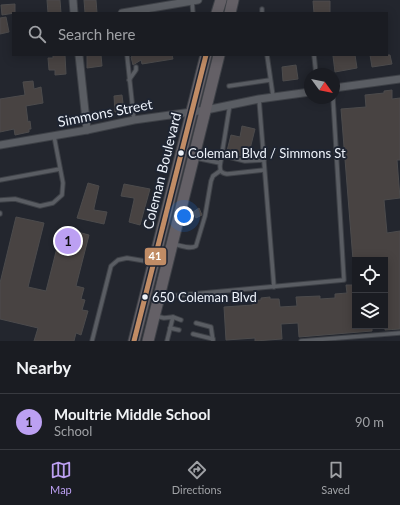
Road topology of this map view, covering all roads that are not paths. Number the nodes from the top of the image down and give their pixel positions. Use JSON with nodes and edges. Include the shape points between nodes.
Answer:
{"nodes":[{"id":1,"x":73,"y":0,"type":"edge"},
{"id":2,"x":151,"y":0,"type":"edge"},
{"id":3,"x":221,"y":0,"type":"edge"},
{"id":4,"x":233,"y":0,"type":"edge"},
{"id":5,"x":195,"y":1,"type":"edge"},
{"id":6,"x":152,"y":8,"type":"junction"},
{"id":7,"x":74,"y":12,"type":"edge"},
{"id":8,"x":128,"y":12,"type":"edge"},
{"id":9,"x":193,"y":12,"type":"edge"},
{"id":10,"x":217,"y":12,"type":"edge"},
{"id":11,"x":230,"y":12,"type":"edge"},
{"id":12,"x":79,"y":56,"type":"edge"},
{"id":13,"x":127,"y":56,"type":"edge"},
{"id":14,"x":206,"y":56,"type":"edge"},
{"id":15,"x":220,"y":56,"type":"edge"},
{"id":16,"x":267,"y":56,"type":"edge"},
{"id":17,"x":314,"y":56,"type":"edge"},
{"id":18,"x":136,"y":67,"type":"dead end"},
{"id":19,"x":315,"y":68,"type":"edge"},
{"id":20,"x":400,"y":79,"type":"edge"},
{"id":21,"x":129,"y":80,"type":"junction"},
{"id":22,"x":270,"y":80,"type":"junction"},
{"id":23,"x":229,"y":86,"type":"dead end"},
{"id":24,"x":340,"y":87,"type":"edge"},
{"id":25,"x":304,"y":93,"type":"edge"},
{"id":26,"x":273,"y":96,"type":"junction"},
{"id":27,"x":259,"y":99,"type":"junction"},
{"id":28,"x":230,"y":104,"type":"junction"},
{"id":29,"x":333,"y":104,"type":"edge"},
{"id":30,"x":206,"y":110,"type":"junction"},
{"id":31,"x":192,"y":112,"type":"junction"},
{"id":32,"x":134,"y":120,"type":"junction"},
{"id":33,"x":87,"y":130,"type":"junction"},
{"id":34,"x":54,"y":136,"type":"junction"},
{"id":35,"x":0,"y":145,"type":"edge"},
{"id":36,"x":221,"y":155,"type":"junction"},
{"id":37,"x":194,"y":158,"type":"junction"},
{"id":38,"x":264,"y":160,"type":"junction"},
{"id":39,"x":220,"y":163,"type":"junction"},
{"id":40,"x":60,"y":169,"type":"junction"},
{"id":41,"x":264,"y":170,"type":"junction"},
{"id":42,"x":220,"y":171,"type":"junction"},
{"id":43,"x":0,"y":180,"type":"edge"},
{"id":44,"x":0,"y":200,"type":"edge"},
{"id":45,"x":172,"y":244,"type":"junction"},
{"id":46,"x":154,"y":263,"type":"junction"},
{"id":47,"x":274,"y":287,"type":"junction"},
{"id":48,"x":159,"y":297,"type":"junction"},
{"id":49,"x":154,"y":315,"type":"junction"},
{"id":50,"x":172,"y":317,"type":"junction"},
{"id":51,"x":181,"y":320,"type":"dead end"},
{"id":52,"x":196,"y":323,"type":"dead end"},
{"id":53,"x":170,"y":328,"type":"junction"},
{"id":54,"x":179,"y":330,"type":"dead end"},
{"id":55,"x":400,"y":333,"type":"edge"},
{"id":56,"x":193,"y":334,"type":"dead end"},
{"id":57,"x":135,"y":340,"type":"edge"},
{"id":58,"x":213,"y":340,"type":"edge"},
{"id":59,"x":92,"y":341,"type":"edge"},
{"id":60,"x":148,"y":341,"type":"edge"},
{"id":61,"x":166,"y":341,"type":"edge"},
{"id":62,"x":301,"y":341,"type":"edge"}],
"edges":[{"from":1,"to":7,"type":"street"},
{"from":2,"to":6,"type":"street"},
{"from":3,"to":10,"type":"main road"},
{"from":4,"to":11,"type":"main road"},
{"from":5,"to":6,"type":"street"},
{"from":5,"to":9,"type":"lane"},
{"from":6,"to":8,"type":"street"},
{"from":12,"to":33,"type":"street"},
{"from":13,"to":21,"type":"lane"},
{"from":14,"to":31,"type":"main road","name":"Coleman Boulevard"},
{"from":15,"to":30,"type":"main road","name":"Coleman Boulevard"},
{"from":16,"to":22,"type":"lane"},
{"from":17,"to":19,"type":"lane"},
{"from":18,"to":21,"type":"lane"},
{"from":20,"to":24,"type":"street"},
{"from":21,"to":32,"type":"lane"},
{"from":22,"to":23,"type":"lane"},
{"from":22,"to":26,"type":"lane"},
{"from":25,"to":26,"type":"street","name":"Simmons Street"},
{"from":26,"to":27,"type":"street","name":"Simmons Street"},
{"from":27,"to":28,"type":"street","name":"Simmons Street"},
{"from":27,"to":38,"type":"lane"},
{"from":28,"to":30,"type":"street","name":"Simmons Street"},
{"from":28,"to":36,"type":"lane"},
{"from":29,"to":47,"type":"lane","via":[[344,280]]},
{"from":30,"to":31,"type":"street","name":"Simmons Street"},
{"from":30,"to":37,"type":"main road","name":"Coleman Boulevard"},
{"from":31,"to":32,"type":"street","name":"Simmons Street"},
{"from":31,"to":46,"type":"main road","name":"Coleman Boulevard"},
{"from":32,"to":33,"type":"street","name":"Simmons Street"},
{"from":33,"to":34,"type":"street","name":"Simmons Street"},
{"from":34,"to":35,"type":"street","name":"Simmons Street"},
{"from":34,"to":40,"type":"lane"},
{"from":36,"to":38,"type":"lane","via":[[245,162]]},
{"from":36,"to":39,"type":"lane"},
{"from":37,"to":39,"type":"lane"},
{"from":37,"to":45,"type":"main road","name":"Coleman Boulevard"},
{"from":38,"to":41,"type":"lane"},
{"from":39,"to":42,"type":"lane"},
{"from":40,"to":43,"type":"lane"},
{"from":40,"to":44,"type":"lane","via":[[62,195],[53,203],[40,206],[15,199]]},
{"from":41,"to":42,"type":"lane","via":[[227,174]]},
{"from":41,"to":47,"type":"lane"},
{"from":42,"to":45,"type":"lane","via":[[211,181],[205,216],[196,246],[194,248]]},
{"from":45,"to":48,"type":"main road","name":"Coleman Boulevard"},
{"from":46,"to":57,"type":"main road","name":"Coleman Boulevard"},
{"from":46,"to":59,"type":"lane","via":[[127,258],[118,260],[111,266]]},
{"from":47,"to":48,"type":"lane"},
{"from":48,"to":49,"type":"main road","name":"Coleman Boulevard"},
{"from":49,"to":50,"type":"lane"},
{"from":49,"to":60,"type":"main road","name":"Coleman Boulevard"},
{"from":50,"to":51,"type":"lane"},
{"from":50,"to":53,"type":"lane"},
{"from":52,"to":58,"type":"lane","via":[[211,327]]},
{"from":53,"to":54,"type":"lane"},
{"from":53,"to":61,"type":"lane"},
{"from":55,"to":62,"type":"lane"},
{"from":56,"to":58,"type":"lane"}]}
